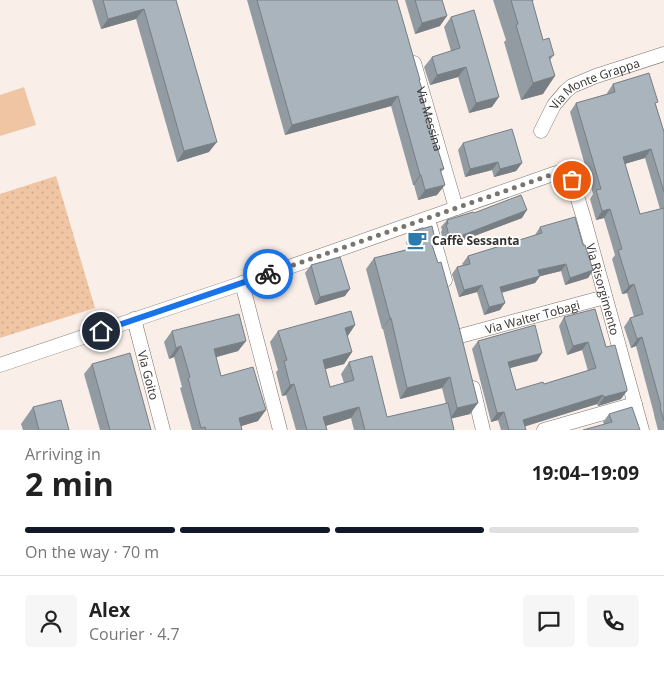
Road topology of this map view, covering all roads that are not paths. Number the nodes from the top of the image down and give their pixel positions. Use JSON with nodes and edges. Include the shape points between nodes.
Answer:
{"nodes":[{"id":1,"x":410,"y":48,"type":"edge"},
{"id":2,"x":664,"y":54,"type":"edge"},
{"id":3,"x":541,"y":131,"type":"dead end"},
{"id":4,"x":456,"y":208,"type":"junction"},
{"id":5,"x":428,"y":218,"type":"junction"},
{"id":6,"x":242,"y":283,"type":"junction"},
{"id":7,"x":448,"y":290,"type":"edge"},
{"id":8,"x":605,"y":297,"type":"junction"},
{"id":9,"x":134,"y":319,"type":"junction"},
{"id":10,"x":460,"y":336,"type":"edge"},
{"id":11,"x":0,"y":365,"type":"edge"},
{"id":12,"x":469,"y":374,"type":"edge"},
{"id":13,"x":635,"y":404,"type":"junction"},
{"id":14,"x":163,"y":430,"type":"edge"},
{"id":15,"x":280,"y":430,"type":"edge"},
{"id":16,"x":483,"y":430,"type":"edge"},
{"id":17,"x":544,"y":430,"type":"edge"},
{"id":18,"x":642,"y":430,"type":"edge"}],
"edges":[{"from":1,"to":4,"type":"street","name":"Via Messina"},
{"from":2,"to":3,"type":"street","name":"Via Monte Grappa","via":[[572,86],[554,105]]},
{"from":4,"to":5,"type":"street"},
{"from":4,"to":8,"type":"street","name":"Via Risorgimento","via":[[556,173],[565,174],[572,180]]},
{"from":5,"to":6,"type":"street"},
{"from":5,"to":7,"type":"street"},
{"from":6,"to":9,"type":"street"},
{"from":6,"to":15,"type":"street"},
{"from":8,"to":10,"type":"street","name":"Via Walter Tobagi"},
{"from":8,"to":13,"type":"street","name":"Via Risorgimento"},
{"from":9,"to":11,"type":"street"},
{"from":9,"to":14,"type":"street","name":"Via Goito"},
{"from":12,"to":16,"type":"street"},
{"from":13,"to":17,"type":"street"},
{"from":13,"to":18,"type":"street","name":"Via Risorgimento"}]}
